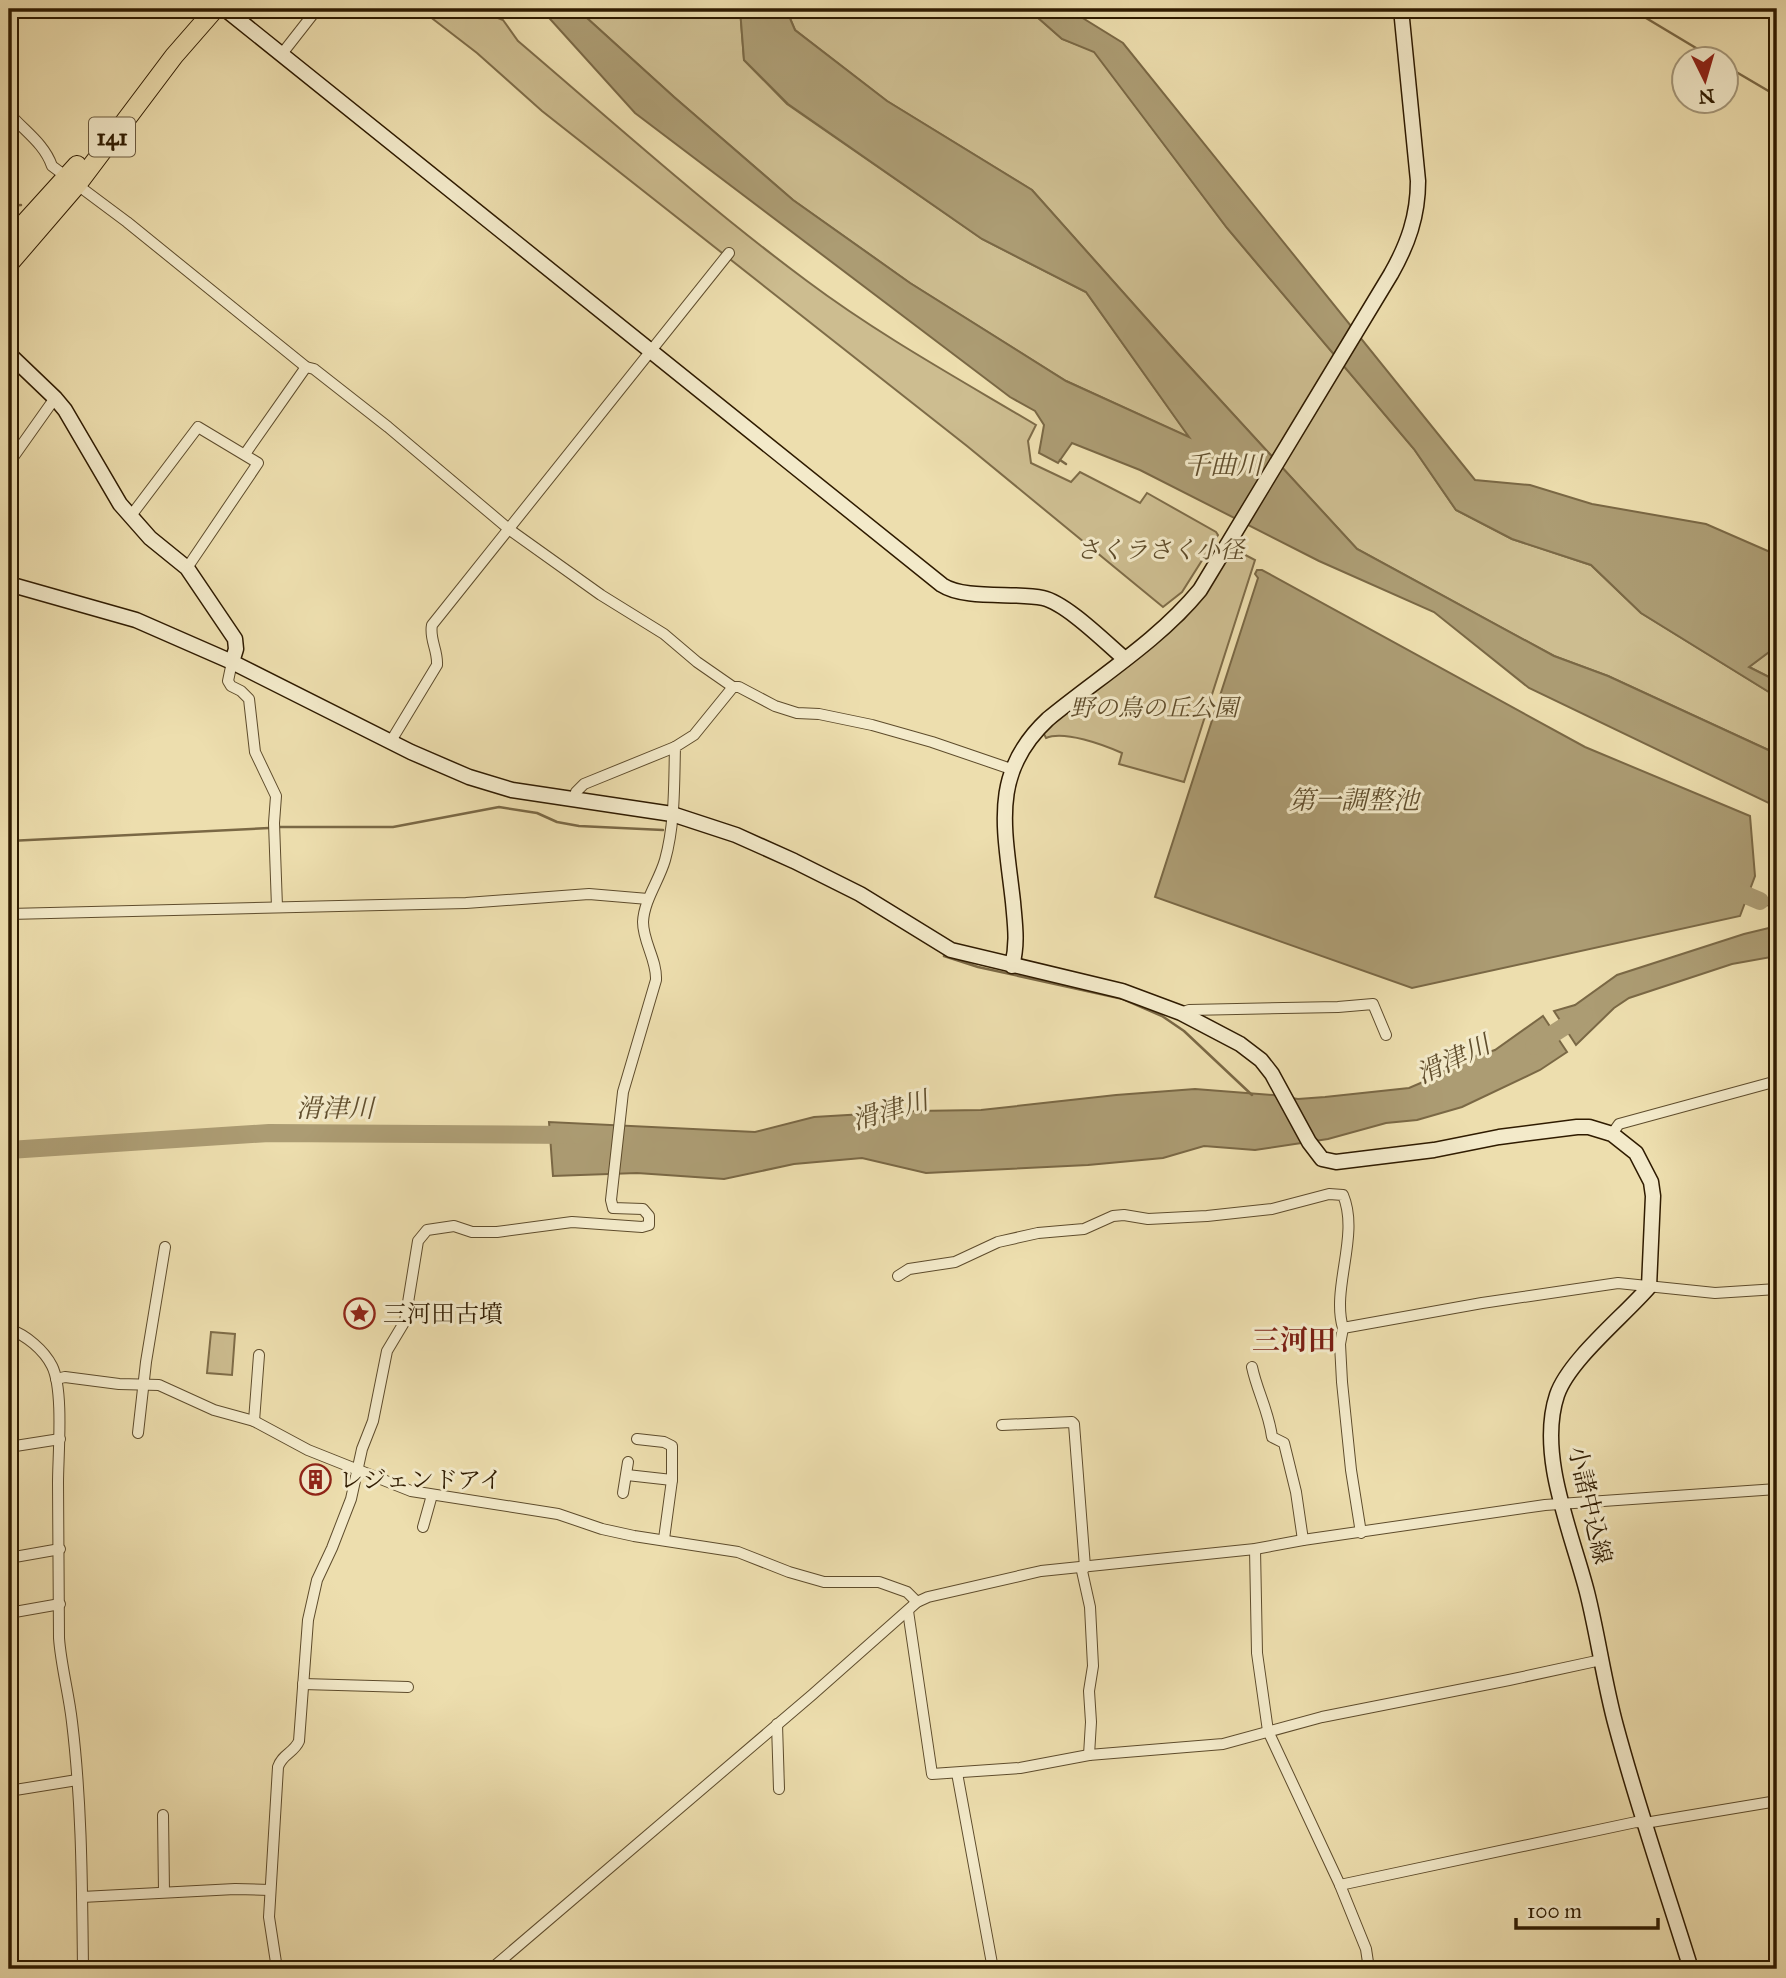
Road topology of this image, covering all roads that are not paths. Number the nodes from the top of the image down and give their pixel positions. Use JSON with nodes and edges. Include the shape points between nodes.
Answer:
{"nodes":[{"id":1,"x":215,"y":9,"type":"edge"},
{"id":2,"x":225,"y":9,"type":"edge"},
{"id":3,"x":317,"y":9,"type":"edge"},
{"id":4,"x":1401,"y":9,"type":"edge"},
{"id":5,"x":281,"y":55,"type":"junction"},
{"id":6,"x":9,"y":113,"type":"edge"},
{"id":7,"x":72,"y":181,"type":"junction"},
{"id":8,"x":9,"y":240,"type":"edge"},
{"id":9,"x":729,"y":253,"type":"dead end"},
{"id":10,"x":9,"y":264,"type":"edge"},
{"id":11,"x":652,"y":352,"type":"junction"},
{"id":12,"x":9,"y":354,"type":"edge"},
{"id":13,"x":306,"y":367,"type":"junction"},
{"id":14,"x":55,"y":398,"type":"junction"},
{"id":15,"x":245,"y":454,"type":"junction"},
{"id":16,"x":9,"y":463,"type":"edge"},
{"id":17,"x":130,"y":517,"type":"junction"},
{"id":18,"x":510,"y":530,"type":"junction"},
{"id":19,"x":187,"y":568,"type":"junction"},
{"id":20,"x":9,"y":584,"type":"edge"},
{"id":21,"x":1125,"y":659,"type":"junction"},
{"id":22,"x":232,"y":662,"type":"junction"},
{"id":23,"x":733,"y":687,"type":"junction"},
{"id":24,"x":391,"y":741,"type":"junction"},
{"id":25,"x":675,"y":747,"type":"junction"},
{"id":26,"x":1011,"y":769,"type":"junction"},
{"id":27,"x":575,"y":799,"type":"junction"},
{"id":28,"x":672,"y":814,"type":"junction"},
{"id":29,"x":648,"y":900,"type":"junction"},
{"id":30,"x":277,"y":908,"type":"junction"},
{"id":31,"x":9,"y":915,"type":"edge"},
{"id":32,"x":1012,"y":966,"type":"junction"},
{"id":33,"x":1181,"y":1013,"type":"junction"},
{"id":34,"x":1386,"y":1035,"type":"dead end"},
{"id":35,"x":1777,"y":1081,"type":"edge"},
{"id":36,"x":1612,"y":1133,"type":"junction"},
{"id":37,"x":165,"y":1247,"type":"dead end"},
{"id":38,"x":898,"y":1276,"type":"dead end"},
{"id":39,"x":1649,"y":1287,"type":"junction"},
{"id":40,"x":1777,"y":1289,"type":"edge"},
{"id":41,"x":1343,"y":1328,"type":"junction"},
{"id":42,"x":9,"y":1329,"type":"edge"},
{"id":43,"x":259,"y":1355,"type":"dead end"},
{"id":44,"x":1252,"y":1367,"type":"dead end"},
{"id":45,"x":56,"y":1379,"type":"junction"},
{"id":46,"x":143,"y":1383,"type":"junction"},
{"id":47,"x":254,"y":1421,"type":"junction"},
{"id":48,"x":1002,"y":1425,"type":"dead end"},
{"id":49,"x":138,"y":1433,"type":"dead end"},
{"id":50,"x":60,"y":1439,"type":"junction"},
{"id":51,"x":637,"y":1439,"type":"dead end"},
{"id":52,"x":9,"y":1447,"type":"edge"},
{"id":53,"x":628,"y":1462,"type":"dead end"},
{"id":54,"x":357,"y":1471,"type":"junction"},
{"id":55,"x":627,"y":1475,"type":"junction"},
{"id":56,"x":672,"y":1480,"type":"junction"},
{"id":57,"x":1777,"y":1489,"type":"edge"},
{"id":58,"x":623,"y":1493,"type":"dead end"},
{"id":59,"x":432,"y":1495,"type":"junction"},
{"id":60,"x":1562,"y":1504,"type":"junction"},
{"id":61,"x":423,"y":1527,"type":"dead end"},
{"id":62,"x":1361,"y":1533,"type":"junction"},
{"id":63,"x":664,"y":1539,"type":"junction"},
{"id":64,"x":1303,"y":1540,"type":"junction"},
{"id":65,"x":60,"y":1549,"type":"junction"},
{"id":66,"x":1255,"y":1549,"type":"junction"},
{"id":67,"x":9,"y":1558,"type":"edge"},
{"id":68,"x":1085,"y":1567,"type":"junction"},
{"id":69,"x":917,"y":1602,"type":"junction"},
{"id":70,"x":60,"y":1604,"type":"junction"},
{"id":71,"x":908,"y":1611,"type":"junction"},
{"id":72,"x":9,"y":1613,"type":"edge"},
{"id":73,"x":1601,"y":1660,"type":"junction"},
{"id":74,"x":303,"y":1684,"type":"junction"},
{"id":75,"x":408,"y":1687,"type":"dead end"},
{"id":76,"x":777,"y":1724,"type":"junction"},
{"id":77,"x":1268,"y":1731,"type":"junction"},
{"id":78,"x":1089,"y":1755,"type":"junction"},
{"id":79,"x":957,"y":1773,"type":"junction"},
{"id":80,"x":77,"y":1780,"type":"junction"},
{"id":81,"x":779,"y":1789,"type":"dead end"},
{"id":82,"x":9,"y":1791,"type":"edge"},
{"id":83,"x":1777,"y":1801,"type":"edge"},
{"id":84,"x":163,"y":1815,"type":"dead end"},
{"id":85,"x":1645,"y":1823,"type":"junction"},
{"id":86,"x":1340,"y":1885,"type":"junction"},
{"id":87,"x":270,"y":1891,"type":"junction"},
{"id":88,"x":164,"y":1892,"type":"junction"},
{"id":89,"x":82,"y":1897,"type":"junction"},
{"id":90,"x":83,"y":1969,"type":"edge"},
{"id":91,"x":277,"y":1969,"type":"edge"},
{"id":92,"x":491,"y":1969,"type":"edge"},
{"id":93,"x":993,"y":1969,"type":"edge"},
{"id":94,"x":1369,"y":1969,"type":"edge"},
{"id":95,"x":1691,"y":1969,"type":"edge"}],
"edges":[{"from":1,"to":7,"type":"highway","number":"141"},
{"from":2,"to":5,"type":"main road"},
{"from":3,"to":5,"type":"street"},
{"from":4,"to":21,"type":"main road","via":[[1418,197],[1409,237],[1209,576],[1188,604]]},
{"from":5,"to":11,"type":"main road"},
{"from":6,"to":7,"type":"street","via":[[30,132],[52,166]]},
{"from":7,"to":8,"type":"highway","number":"141"},
{"from":7,"to":10,"type":"highway","number":"141"},
{"from":7,"to":13,"type":"street"},
{"from":9,"to":11,"type":"street"},
{"from":11,"to":18,"type":"street"},
{"from":11,"to":21,"type":"main road","via":[[942,585],[956,592],[1055,602]]},
{"from":12,"to":14,"type":"main road"},
{"from":13,"to":15,"type":"street"},
{"from":13,"to":18,"type":"street","via":[[377,419]]},
{"from":14,"to":16,"type":"street"},
{"from":14,"to":17,"type":"main road"},
{"from":15,"to":17,"type":"street","via":[[198,427]]},
{"from":15,"to":19,"type":"street","via":[[258,463]]},
{"from":17,"to":19,"type":"main road"},
{"from":18,"to":23,"type":"street","via":[[664,634]]},
{"from":18,"to":24,"type":"street","via":[[432,625],[437,665]]},
{"from":19,"to":22,"type":"main road","via":[[235,639]]},
{"from":20,"to":22,"type":"main road","via":[[136,620]]},
{"from":21,"to":26,"type":"main road","via":[[1037,730]]},
{"from":22,"to":24,"type":"main road"},
{"from":22,"to":30,"type":"street","via":[[228,681],[249,699],[255,752],[276,796]]},
{"from":23,"to":25,"type":"street","via":[[694,735]]},
{"from":23,"to":26,"type":"street","via":[[797,713],[872,725]]},
{"from":24,"to":27,"type":"main road","via":[[492,785]]},
{"from":25,"to":27,"type":"street","via":[[584,784]]},
{"from":25,"to":28,"type":"street"},
{"from":26,"to":32,"type":"main road","via":[[1005,792],[1017,928]]},
{"from":27,"to":28,"type":"main road"},
{"from":28,"to":29,"type":"street","via":[[664,860]]},
{"from":28,"to":32,"type":"main road","via":[[794,861],[860,894],[951,950]]},
{"from":29,"to":30,"type":"street","via":[[589,894]]},
{"from":29,"to":54,"type":"street","via":[[643,923],[656,981],[623,1092],[611,1200],[613,1208],[643,1209],[649,1225],[572,1222],[472,1232],[454,1226],[422,1233],[407,1316],[388,1345],[373,1421]]},
{"from":30,"to":31,"type":"street"},
{"from":32,"to":33,"type":"main road","via":[[1122,991]]},
{"from":33,"to":34,"type":"street","via":[[1373,1004]]},
{"from":33,"to":36,"type":"main road","via":[[1246,1048],[1268,1066],[1309,1142],[1327,1161],[1577,1128]]},
{"from":35,"to":36,"type":"street","via":[[1619,1124]]},
{"from":36,"to":39,"type":"main road","via":[[1636,1153],[1651,1182]]},
{"from":37,"to":46,"type":"street"},
{"from":38,"to":41,"type":"street","via":[[909,1269],[955,1262],[998,1242],[1084,1229],[1114,1216],[1208,1216],[1272,1209],[1338,1194],[1343,1195],[1346,1212],[1339,1319]]},
{"from":39,"to":40,"type":"street","via":[[1715,1293]]},
{"from":39,"to":41,"type":"street","via":[[1618,1283]]},
{"from":39,"to":60,"type":"main road","name":"小諸中込線","via":[[1571,1368],[1557,1396],[1551,1451]]},
{"from":41,"to":62,"type":"street","via":[[1342,1382]]},
{"from":42,"to":45,"type":"street","via":[[44,1354]]},
{"from":43,"to":47,"type":"street"},
{"from":44,"to":64,"type":"street","via":[[1272,1437],[1284,1443]]},
{"from":45,"to":46,"type":"street"},
{"from":45,"to":50,"type":"street"},
{"from":46,"to":47,"type":"street"},
{"from":46,"to":49,"type":"street"},
{"from":47,"to":54,"type":"street"},
{"from":48,"to":68,"type":"street","via":[[1074,1424]]},
{"from":50,"to":52,"type":"street"},
{"from":50,"to":65,"type":"street"},
{"from":51,"to":56,"type":"street","via":[[673,1446]]},
{"from":53,"to":55,"type":"street"},
{"from":54,"to":59,"type":"street"},
{"from":54,"to":74,"type":"street","via":[[340,1530],[317,1580],[308,1620]]},
{"from":55,"to":56,"type":"street"},
{"from":55,"to":58,"type":"street"},
{"from":56,"to":63,"type":"street"},
{"from":57,"to":60,"type":"street"},
{"from":59,"to":61,"type":"street"},
{"from":59,"to":63,"type":"street","via":[[558,1514],[601,1529]]},
{"from":60,"to":62,"type":"street"},
{"from":60,"to":73,"type":"main road","name":"小諸中込線"},
{"from":62,"to":64,"type":"street"},
{"from":63,"to":69,"type":"street","via":[[738,1552],[824,1581],[888,1584],[913,1595]]},
{"from":64,"to":66,"type":"street"},
{"from":65,"to":67,"type":"street"},
{"from":65,"to":70,"type":"street"},
{"from":66,"to":68,"type":"street"},
{"from":66,"to":77,"type":"street","via":[[1257,1653]]},
{"from":68,"to":69,"type":"street","via":[[1041,1571]]},
{"from":68,"to":78,"type":"street","via":[[1093,1666]]},
{"from":69,"to":71,"type":"street"},
{"from":70,"to":72,"type":"street"},
{"from":70,"to":80,"type":"street","via":[[61,1668]]},
{"from":71,"to":76,"type":"street"},
{"from":71,"to":79,"type":"street","via":[[932,1774]]},
{"from":73,"to":77,"type":"street"},
{"from":73,"to":85,"type":"main road","name":"小諸中込線"},
{"from":74,"to":75,"type":"street"},
{"from":74,"to":87,"type":"street","via":[[299,1741],[278,1767]]},
{"from":76,"to":81,"type":"street"},
{"from":76,"to":92,"type":"street"},
{"from":77,"to":78,"type":"street","via":[[1223,1744]]},
{"from":77,"to":86,"type":"street"},
{"from":78,"to":79,"type":"street","via":[[1020,1768]]},
{"from":79,"to":93,"type":"street"},
{"from":80,"to":82,"type":"street"},
{"from":80,"to":89,"type":"street"},
{"from":83,"to":85,"type":"street"},
{"from":84,"to":88,"type":"street"},
{"from":85,"to":86,"type":"street"},
{"from":85,"to":95,"type":"main road","name":"小諸中込線"},
{"from":86,"to":94,"type":"street","via":[[1366,1949]]},
{"from":87,"to":88,"type":"street"},
{"from":87,"to":91,"type":"street"},
{"from":88,"to":89,"type":"street"},
{"from":89,"to":90,"type":"street"}]}
